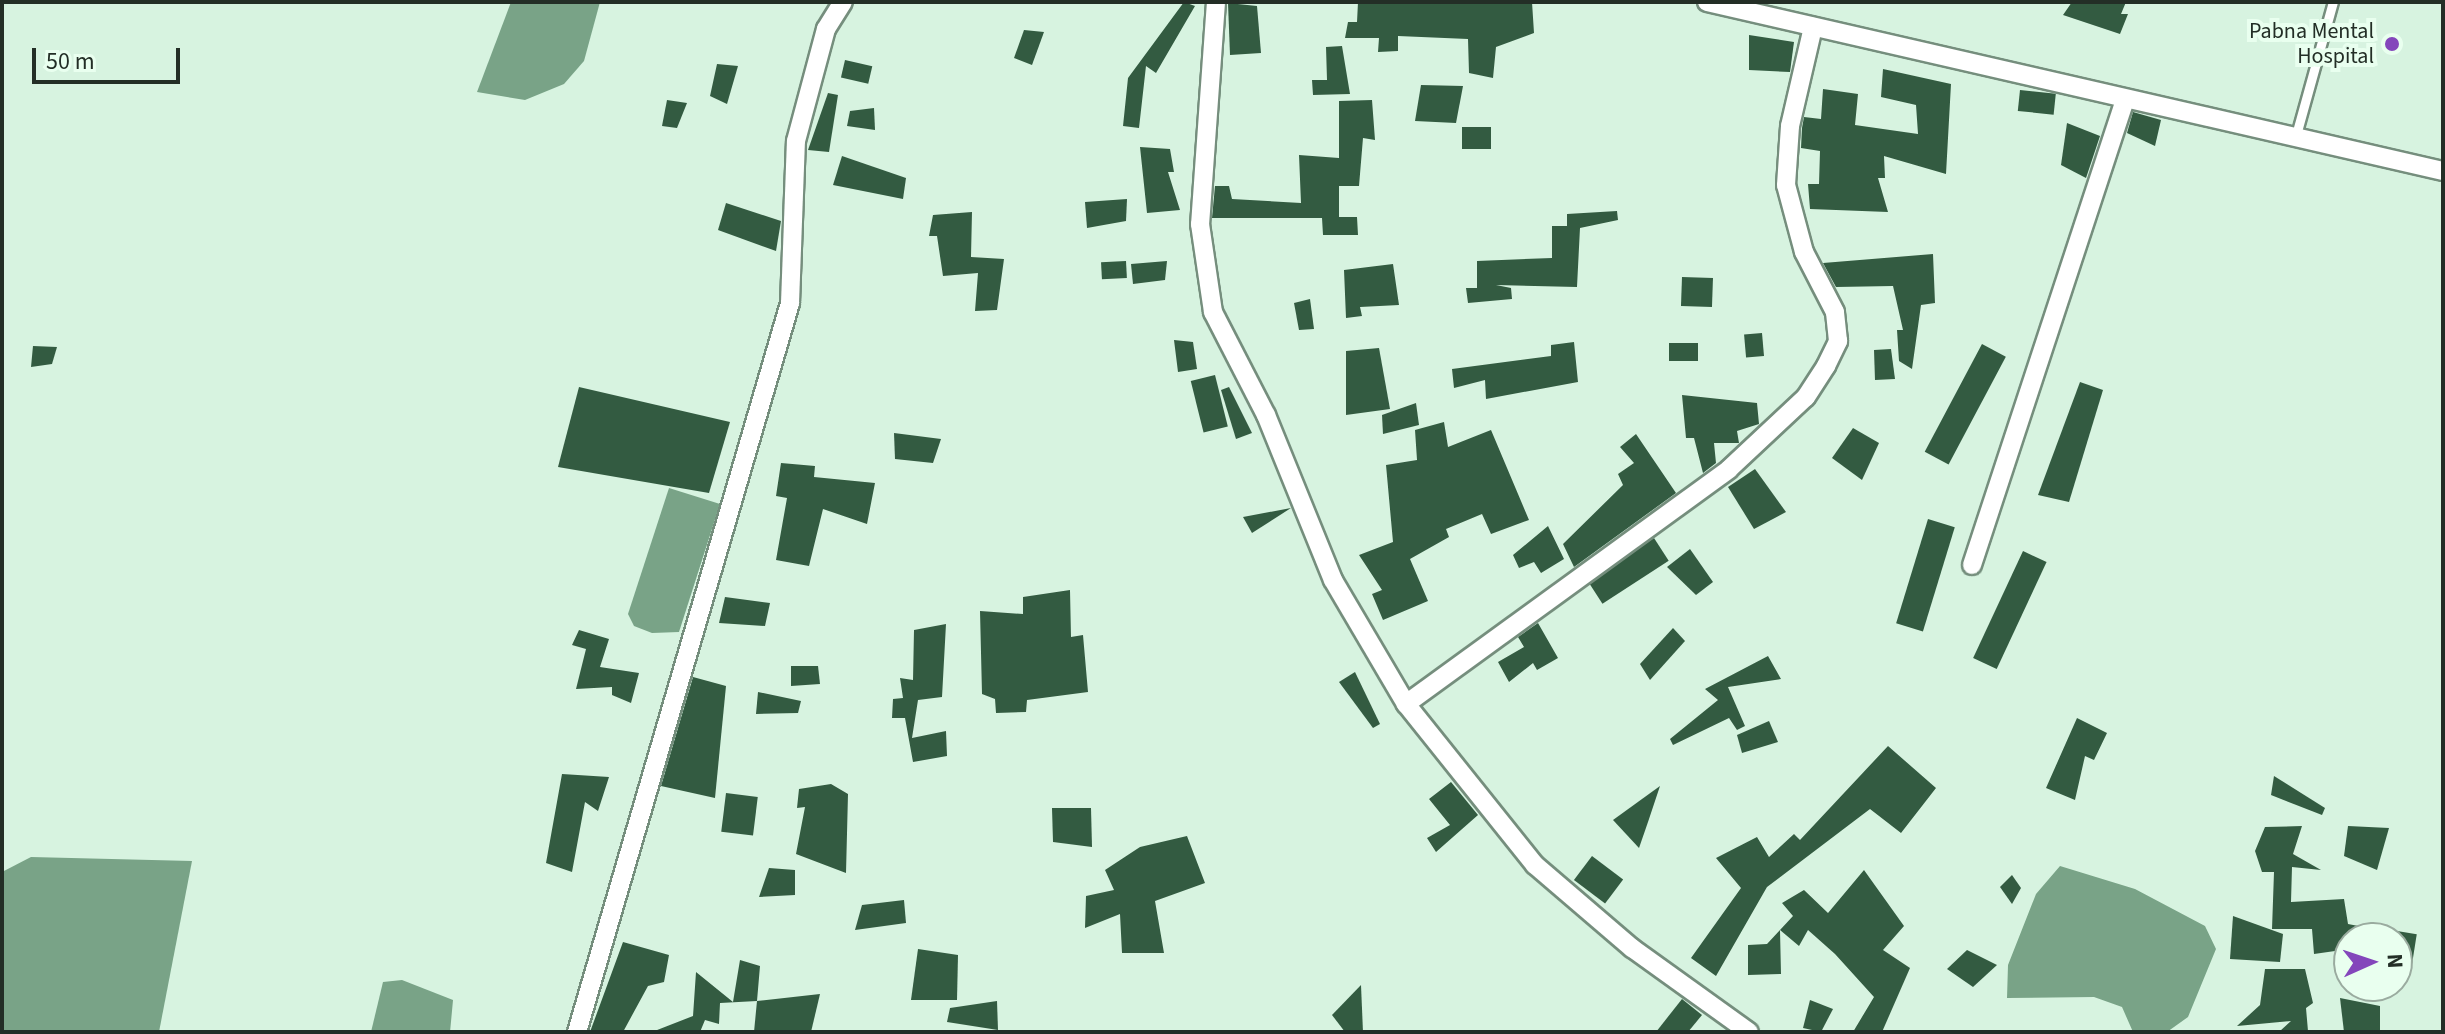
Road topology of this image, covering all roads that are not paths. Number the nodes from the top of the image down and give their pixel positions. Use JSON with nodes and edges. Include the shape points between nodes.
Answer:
{"nodes":[{"id":1,"x":843,"y":2,"type":"edge"},
{"id":2,"x":1216,"y":2,"type":"edge"},
{"id":3,"x":1707,"y":2,"type":"edge"},
{"id":4,"x":2333,"y":2,"type":"edge"},
{"id":5,"x":1813,"y":27,"type":"junction"},
{"id":6,"x":2125,"y":99,"type":"junction"},
{"id":7,"x":2296,"y":135,"type":"junction"},
{"id":8,"x":2443,"y":171,"type":"edge"},
{"id":9,"x":1972,"y":565,"type":"dead end"},
{"id":10,"x":1406,"y":704,"type":"junction"},
{"id":11,"x":577,"y":1032,"type":"edge"},
{"id":12,"x":1749,"y":1032,"type":"edge"}],
"edges":[{"from":1,"to":11,"type":"street","via":[[826,29],[796,141],[790,303]]},
{"from":2,"to":10,"type":"street","via":[[1200,224],[1213,312],[1266,415],[1333,580]]},
{"from":3,"to":5,"type":"street"},
{"from":4,"to":7,"type":"lane"},
{"from":5,"to":6,"type":"street"},
{"from":5,"to":10,"type":"street","via":[[1790,126],[1786,185],[1804,252],[1835,312],[1838,341],[1826,366],[1806,397],[1729,469]]},
{"from":6,"to":7,"type":"street"},
{"from":6,"to":9,"type":"street"},
{"from":7,"to":8,"type":"street"},
{"from":10,"to":12,"type":"street","via":[[1535,865],[1632,948]]}]}
